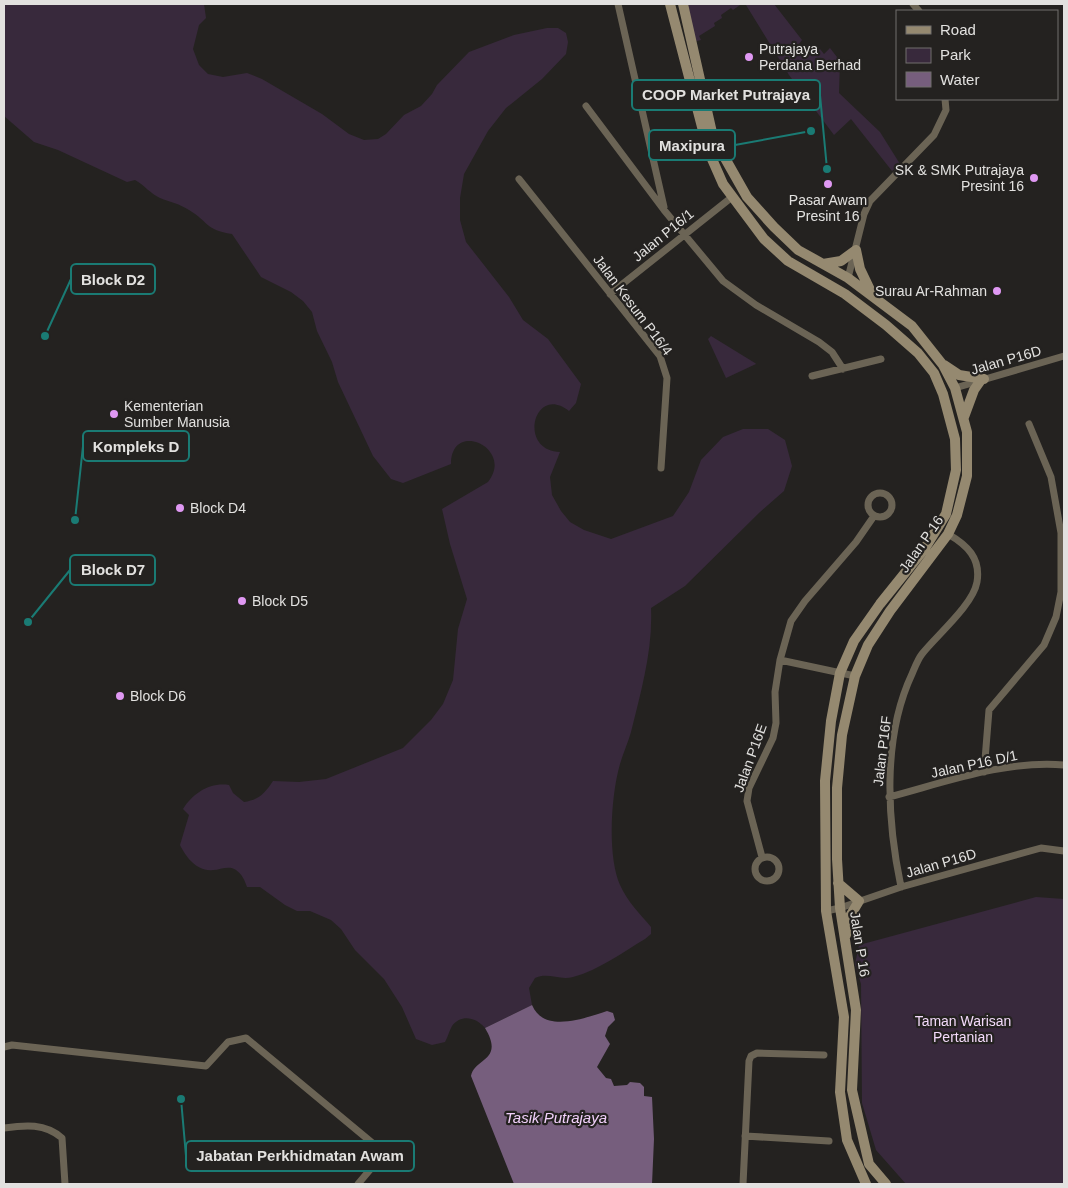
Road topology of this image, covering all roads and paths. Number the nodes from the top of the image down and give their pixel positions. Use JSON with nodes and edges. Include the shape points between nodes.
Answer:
{"nodes":[{"id":1,"x":618,"y":4,"type":"edge"},
{"id":2,"x":670,"y":4,"type":"edge"},
{"id":3,"x":683,"y":4,"type":"edge"},
{"id":4,"x":945,"y":100,"type":"edge"},
{"id":5,"x":586,"y":106,"type":"dead end"},
{"id":6,"x":519,"y":179,"type":"dead end"},
{"id":7,"x":732,"y":197,"type":"junction"},
{"id":8,"x":664,"y":210,"type":"junction"},
{"id":9,"x":684,"y":234,"type":"junction"},
{"id":10,"x":856,"y":250,"type":"junction"},
{"id":11,"x":788,"y":261,"type":"junction"},
{"id":12,"x":823,"y":264,"type":"junction"},
{"id":13,"x":848,"y":278,"type":"junction"},
{"id":14,"x":610,"y":294,"type":"junction"},
{"id":15,"x":873,"y":297,"type":"junction"},
{"id":16,"x":886,"y":325,"type":"junction"},
{"id":17,"x":1064,"y":356,"type":"edge"},
{"id":18,"x":881,"y":359,"type":"dead end"},
{"id":19,"x":943,"y":365,"type":"junction"},
{"id":20,"x":843,"y":368,"type":"junction"},
{"id":21,"x":934,"y":373,"type":"junction"},
{"id":22,"x":812,"y":376,"type":"dead end"},
{"id":23,"x":983,"y":380,"type":"junction"},
{"id":24,"x":955,"y":388,"type":"junction"},
{"id":25,"x":948,"y":415,"type":"junction"},
{"id":26,"x":963,"y":419,"type":"junction"},
{"id":27,"x":1029,"y":424,"type":"dead end"},
{"id":28,"x":661,"y":468,"type":"dead end"},
{"id":29,"x":874,"y":516,"type":"dead end"},
{"id":30,"x":948,"y":534,"type":"junction"},
{"id":31,"x":1063,"y":592,"type":"edge"},
{"id":32,"x":780,"y":660,"type":"junction"},
{"id":33,"x":840,"y":673,"type":"junction"},
{"id":34,"x":855,"y":676,"type":"junction"},
{"id":35,"x":1064,"y":765,"type":"edge"},
{"id":36,"x":984,"y":772,"type":"junction"},
{"id":37,"x":889,"y":796,"type":"junction"},
{"id":38,"x":1064,"y":851,"type":"edge"},
{"id":39,"x":762,"y":857,"type":"dead end"},
{"id":40,"x":838,"y":883,"type":"junction"},
{"id":41,"x":901,"y":887,"type":"junction"},
{"id":42,"x":859,"y":901,"type":"junction"},
{"id":43,"x":840,"y":908,"type":"junction"},
{"id":44,"x":826,"y":910,"type":"junction"},
{"id":45,"x":844,"y":941,"type":"junction"},
{"id":46,"x":4,"y":1046,"type":"edge"},
{"id":47,"x":824,"y":1055,"type":"dead end"},
{"id":48,"x":4,"y":1128,"type":"edge"},
{"id":49,"x":745,"y":1136,"type":"junction"},
{"id":50,"x":829,"y":1141,"type":"dead end"},
{"id":51,"x":65,"y":1184,"type":"edge"},
{"id":52,"x":358,"y":1184,"type":"edge"},
{"id":53,"x":743,"y":1184,"type":"edge"},
{"id":54,"x":866,"y":1184,"type":"edge"},
{"id":55,"x":886,"y":1184,"type":"edge"}],
"edges":[{"from":1,"to":8,"type":"street"},
{"from":2,"to":7,"type":"street","name":"Jalan P 16","via":[[708,150]]},
{"from":3,"to":12,"type":"street","name":"Jalan P 16","via":[[713,137],[720,152],[747,197],[774,228],[798,250]]},
{"from":4,"to":10,"type":"street","via":[[946,110],[934,135],[870,201]]},
{"from":5,"to":8,"type":"street"},
{"from":6,"to":14,"type":"street","name":"Jalan Kesum P16/4"},
{"from":7,"to":9,"type":"street","name":"Jalan P16/1"},
{"from":7,"to":11,"type":"street","name":"Jalan P 16","via":[[764,239]]},
{"from":8,"to":9,"type":"street"},
{"from":9,"to":14,"type":"street","name":"Jalan P16/1"},
{"from":9,"to":20,"type":"street","via":[[723,281],[756,305],[819,342],[832,352]]},
{"from":10,"to":12,"type":"street","via":[[841,261]]},
{"from":10,"to":13,"type":"street"},
{"from":10,"to":15,"type":"street","via":[[860,269]]},
{"from":11,"to":13,"type":"street","via":[[835,279]]},
{"from":11,"to":16,"type":"street","name":"Jalan P 16","via":[[845,294]]},
{"from":12,"to":13,"type":"street","name":"Jalan P 16"},
{"from":13,"to":15,"type":"street","name":"Jalan P 16"},
{"from":13,"to":16,"type":"street","via":[[852,290]]},
{"from":14,"to":28,"type":"street","name":"Jalan Kesum P16/4","via":[[660,356],[665,368]]},
{"from":15,"to":19,"type":"street","name":"Jalan P 16","via":[[912,326]]},
{"from":16,"to":21,"type":"street","name":"Jalan P 16","via":[[918,353]]},
{"from":17,"to":23,"type":"street","name":"Jalan P16D"},
{"from":18,"to":20,"type":"street"},
{"from":19,"to":23,"type":"street","via":[[959,375]]},
{"from":19,"to":24,"type":"street","name":"Jalan P 16"},
{"from":20,"to":22,"type":"street"},
{"from":21,"to":24,"type":"street"},
{"from":21,"to":25,"type":"street","name":"Jalan P 16"},
{"from":23,"to":24,"type":"street","name":"Jalan P16D"},
{"from":23,"to":26,"type":"street","via":[[968,403]]},
{"from":24,"to":25,"type":"street"},
{"from":24,"to":26,"type":"street","name":"Jalan P 16"},
{"from":25,"to":33,"type":"street","name":"Jalan P 16","via":[[957,452],[946,514],[925,548],[854,641]]},
{"from":26,"to":30,"type":"street","name":"Jalan P 16","via":[[967,432],[967,476],[957,515]]},
{"from":27,"to":31,"type":"street","via":[[1051,477],[1061,533]]},
{"from":29,"to":32,"type":"street","name":"Jalan P16E","via":[[856,542],[804,601],[791,621]]},
{"from":30,"to":34,"type":"street","name":"Jalan P 16","via":[[890,611],[868,645]]},
{"from":30,"to":37,"type":"street","name":"Jalan P16F","via":[[972,552],[978,565],[977,583],[967,602],[921,655],[904,690],[895,727]]},
{"from":31,"to":36,"type":"street","via":[[1044,645],[989,710]]},
{"from":32,"to":33,"type":"street"},
{"from":32,"to":39,"type":"street","name":"Jalan P16E","via":[[773,738],[749,788],[747,801]]},
{"from":33,"to":34,"type":"street"},
{"from":33,"to":44,"type":"street","name":"Jalan P 16","via":[[831,720],[826,781]]},
{"from":34,"to":40,"type":"street","name":"Jalan P 16","via":[[842,735],[837,788]]},
{"from":35,"to":36,"type":"street","name":"Jalan P16 D/1","via":[[1044,763]]},
{"from":36,"to":37,"type":"street","name":"Jalan P16 D/1"},
{"from":37,"to":41,"type":"street","name":"Jalan P16F","via":[[893,849]]},
{"from":38,"to":41,"type":"street","name":"Jalan P16D","via":[[1042,848]]},
{"from":40,"to":42,"type":"street"},
{"from":40,"to":43,"type":"street","name":"Jalan P 16"},
{"from":41,"to":42,"type":"street","name":"Jalan P16D"},
{"from":42,"to":43,"type":"street","name":"Jalan P16D"},
{"from":42,"to":45,"type":"street","via":[[850,916]]},
{"from":43,"to":44,"type":"street","name":"Jalan P16D"},
{"from":43,"to":45,"type":"street","name":"Jalan P 16"},
{"from":44,"to":54,"type":"street","name":"Jalan P 16","via":[[844,1017],[840,1092],[847,1140]]},
{"from":45,"to":55,"type":"street","name":"Jalan P 16","via":[[856,1010],[852,1090],[869,1164]]},
{"from":46,"to":52,"type":"street","via":[[206,1066],[228,1042],[246,1038],[376,1146],[374,1165]]},
{"from":47,"to":49,"type":"street","via":[[757,1053],[751,1056]]},
{"from":48,"to":51,"type":"street","via":[[40,1126],[53,1130],[62,1138]]},
{"from":49,"to":50,"type":"street"},
{"from":49,"to":53,"type":"street"}]}
